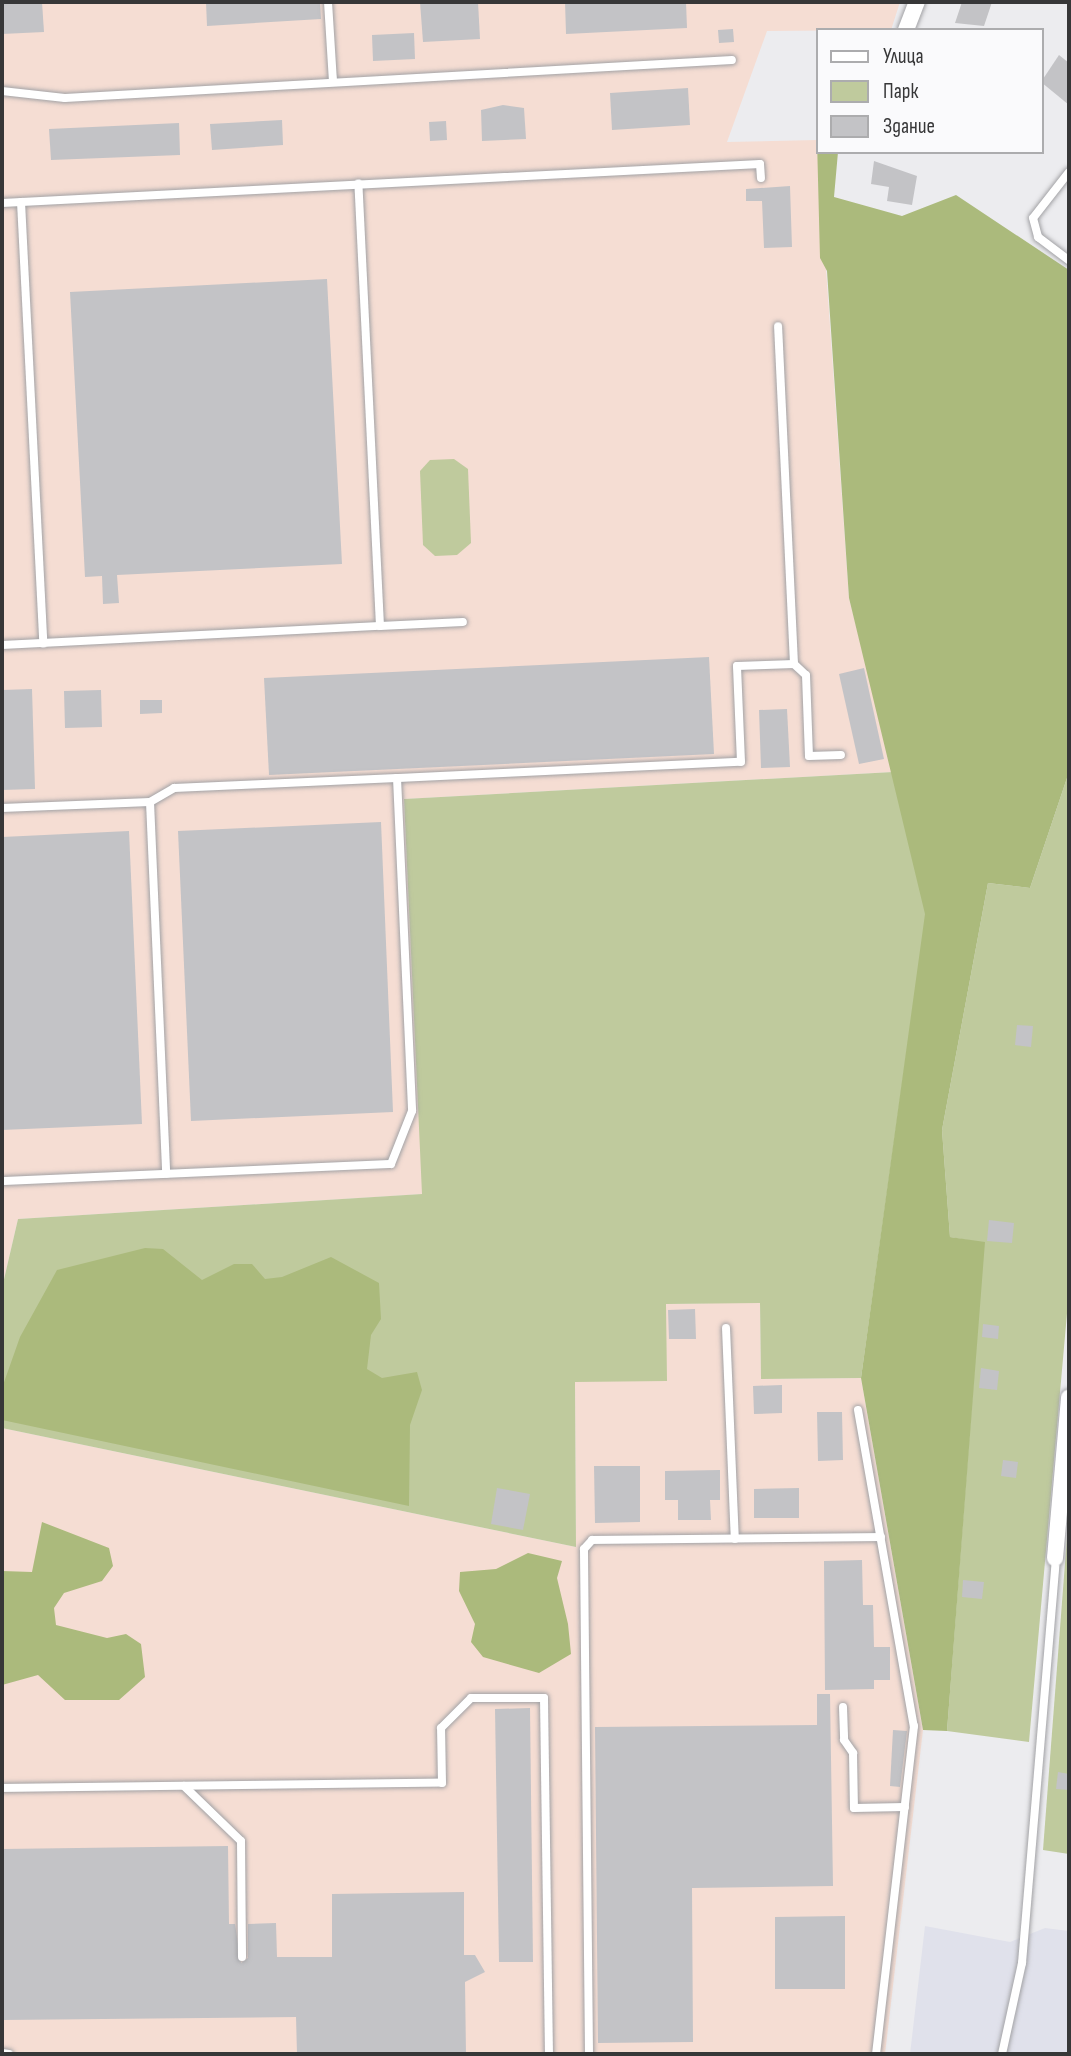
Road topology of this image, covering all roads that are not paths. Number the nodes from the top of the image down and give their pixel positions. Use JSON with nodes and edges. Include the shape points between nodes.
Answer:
{"nodes":[{"id":1,"x":328,"y":2,"type":"edge"},
{"id":2,"x":917,"y":2,"type":"edge"},
{"id":3,"x":907,"y":28,"type":"edge"},
{"id":4,"x":732,"y":60,"type":"dead end"},
{"id":5,"x":333,"y":82,"type":"junction"},
{"id":6,"x":2,"y":92,"type":"edge"},
{"id":7,"x":1069,"y":172,"type":"edge"},
{"id":8,"x":761,"y":177,"type":"dead end"},
{"id":9,"x":358,"y":184,"type":"junction"},
{"id":10,"x":21,"y":202,"type":"junction"},
{"id":11,"x":2,"y":203,"type":"edge"},
{"id":12,"x":1069,"y":260,"type":"edge"},
{"id":13,"x":778,"y":326,"type":"dead end"},
{"id":14,"x":463,"y":622,"type":"dead end"},
{"id":15,"x":380,"y":626,"type":"junction"},
{"id":16,"x":43,"y":643,"type":"junction"},
{"id":17,"x":2,"y":645,"type":"edge"},
{"id":18,"x":793,"y":664,"type":"junction"},
{"id":19,"x":841,"y":755,"type":"dead end"},
{"id":20,"x":397,"y":778,"type":"junction"},
{"id":21,"x":150,"y":802,"type":"junction"},
{"id":22,"x":2,"y":808,"type":"edge"},
{"id":23,"x":166,"y":1174,"type":"junction"},
{"id":24,"x":2,"y":1181,"type":"edge"},
{"id":25,"x":726,"y":1328,"type":"dead end"},
{"id":26,"x":1069,"y":1398,"type":"edge"},
{"id":27,"x":858,"y":1410,"type":"dead end"},
{"id":28,"x":881,"y":1537,"type":"junction"},
{"id":29,"x":735,"y":1539,"type":"junction"},
{"id":30,"x":1055,"y":1562,"type":"joint"},
{"id":31,"x":843,"y":1707,"type":"dead end"},
{"id":32,"x":184,"y":1786,"type":"junction"},
{"id":33,"x":2,"y":1788,"type":"edge"},
{"id":34,"x":905,"y":1807,"type":"junction"},
{"id":35,"x":242,"y":1957,"type":"dead end"},
{"id":36,"x":2,"y":2053,"type":"edge"},
{"id":37,"x":9,"y":2054,"type":"edge"},
{"id":38,"x":549,"y":2054,"type":"edge"},
{"id":39,"x":589,"y":2054,"type":"edge"},
{"id":40,"x":876,"y":2054,"type":"edge"},
{"id":41,"x":1002,"y":2054,"type":"edge"}],
"edges":[{"from":1,"to":5,"type":"lane"},
{"from":2,"to":3,"type":"street"},
{"from":4,"to":5,"type":"lane"},
{"from":5,"to":6,"type":"lane","via":[[65,98]]},
{"from":7,"to":12,"type":"lane","via":[[1033,218],[1038,237]]},
{"from":8,"to":9,"type":"lane","via":[[760,164]]},
{"from":9,"to":10,"type":"lane"},
{"from":9,"to":15,"type":"lane"},
{"from":10,"to":11,"type":"lane"},
{"from":10,"to":16,"type":"lane"},
{"from":13,"to":18,"type":"lane"},
{"from":14,"to":15,"type":"lane"},
{"from":15,"to":16,"type":"lane"},
{"from":16,"to":17,"type":"lane"},
{"from":18,"to":19,"type":"lane","via":[[806,675],[809,756]]},
{"from":18,"to":20,"type":"lane","via":[[737,666],[741,762]]},
{"from":20,"to":21,"type":"lane","via":[[174,788]]},
{"from":20,"to":23,"type":"lane","via":[[412,1111],[391,1164]]},
{"from":21,"to":22,"type":"lane"},
{"from":21,"to":23,"type":"lane"},
{"from":23,"to":24,"type":"lane"},
{"from":25,"to":29,"type":"lane"},
{"from":26,"to":30,"type":"street"},
{"from":27,"to":28,"type":"lane"},
{"from":28,"to":29,"type":"lane"},
{"from":28,"to":34,"type":"lane","via":[[914,1726]]},
{"from":29,"to":39,"type":"lane","via":[[592,1540],[584,1549]]},
{"from":30,"to":41,"type":"lane","via":[[1022,1963]]},
{"from":31,"to":34,"type":"lane","via":[[844,1740],[853,1753],[854,1808]]},
{"from":32,"to":33,"type":"lane"},
{"from":32,"to":35,"type":"lane","via":[[241,1841]]},
{"from":32,"to":38,"type":"lane","via":[[442,1783],[442,1728],[471,1698],[544,1698]]},
{"from":34,"to":40,"type":"lane"},
{"from":36,"to":37,"type":"lane"}]}
